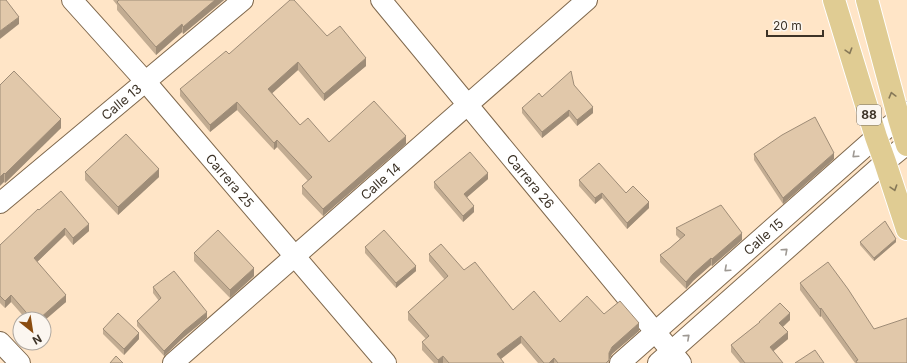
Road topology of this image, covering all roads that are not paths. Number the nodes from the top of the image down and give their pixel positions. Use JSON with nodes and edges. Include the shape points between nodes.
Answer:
{"nodes":[{"id":1,"x":72,"y":0,"type":"edge"},
{"id":2,"x":243,"y":0,"type":"edge"},
{"id":3,"x":381,"y":0,"type":"edge"},
{"id":4,"x":587,"y":0,"type":"edge"},
{"id":5,"x":834,"y":0,"type":"edge"},
{"id":6,"x":867,"y":0,"type":"edge"},
{"id":7,"x":145,"y":81,"type":"junction"},
{"id":8,"x":468,"y":104,"type":"junction"},
{"id":9,"x":903,"y":115,"type":"edge"},
{"id":10,"x":876,"y":137,"type":"junction"},
{"id":11,"x":907,"y":145,"type":"edge"},
{"id":12,"x":885,"y":162,"type":"junction"},
{"id":13,"x":0,"y":203,"type":"edge"},
{"id":14,"x":907,"y":229,"type":"edge"},
{"id":15,"x":295,"y":256,"type":"junction"},
{"id":16,"x":656,"y":332,"type":"junction"},
{"id":17,"x":0,"y":342,"type":"edge"},
{"id":18,"x":670,"y":359,"type":"edge"},
{"id":19,"x":20,"y":363,"type":"edge"},
{"id":20,"x":173,"y":363,"type":"edge"},
{"id":21,"x":386,"y":363,"type":"edge"},
{"id":22,"x":620,"y":363,"type":"edge"}],
"edges":[{"from":1,"to":7,"type":"street","name":"Carrera 25"},
{"from":2,"to":7,"type":"street","name":"Calle 13"},
{"from":3,"to":8,"type":"street","name":"Carrera 26"},
{"from":4,"to":8,"type":"street","name":"Calle 14"},
{"from":5,"to":10,"type":"highway","number":"88","one_way":true},
{"from":9,"to":6,"type":"highway","number":"88","one_way":true},
{"from":7,"to":13,"type":"street","name":"Calle 13"},
{"from":7,"to":15,"type":"street","name":"Carrera 25"},
{"from":8,"to":15,"type":"street","name":"Calle 14"},
{"from":8,"to":16,"type":"street","name":"Carrera 26"},
{"from":9,"to":10,"type":"street","name":"Calle 15"},
{"from":9,"to":11,"type":"highway","number":"88"},
{"from":10,"to":12,"type":"highway","number":"88"},
{"from":10,"to":16,"type":"street","name":"Calle 15","one_way":true},
{"from":11,"to":12,"type":"street","name":"Calle 15"},
{"from":12,"to":14,"type":"highway","number":"88","one_way":true},
{"from":18,"to":12,"type":"street","name":"Calle 15","one_way":true},
{"from":15,"to":20,"type":"street","name":"Calle 14"},
{"from":15,"to":21,"type":"street","name":"Carrera 25"},
{"from":16,"to":18,"type":"street","name":"Carrera 26"},
{"from":16,"to":22,"type":"street","name":"Calle 15"},
{"from":17,"to":19,"type":"street"}]}
